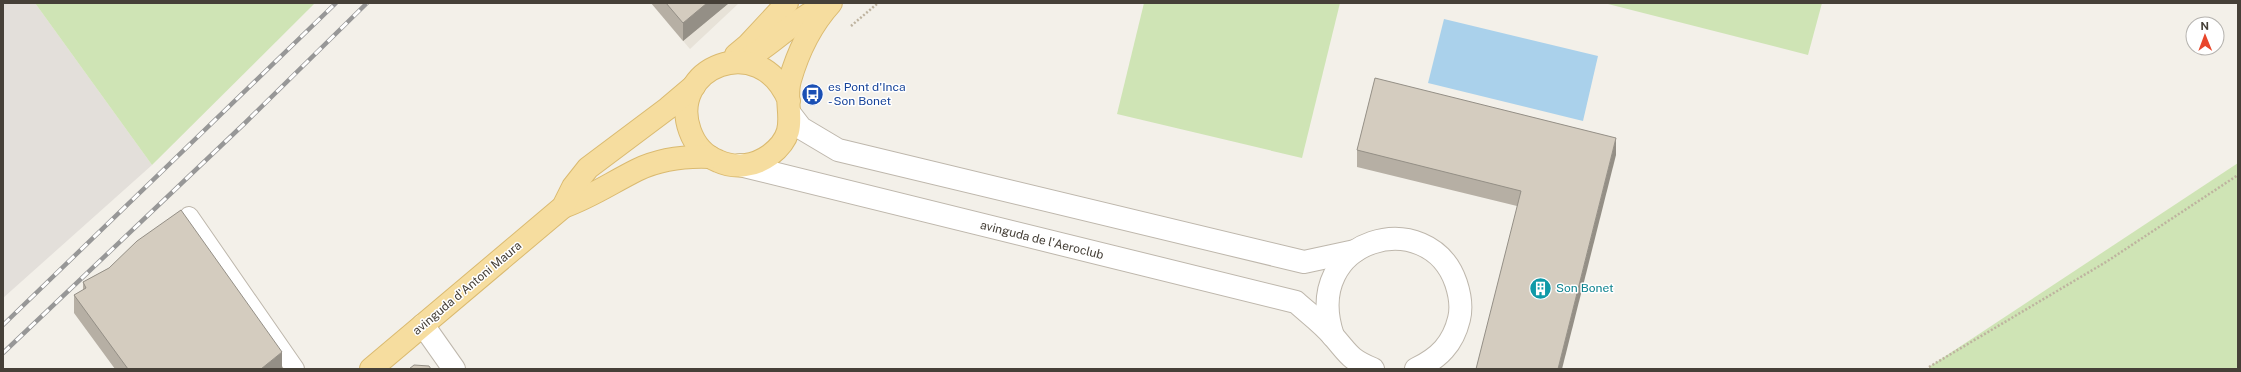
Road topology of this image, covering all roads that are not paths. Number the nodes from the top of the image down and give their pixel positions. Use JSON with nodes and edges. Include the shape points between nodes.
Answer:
{"nodes":[{"id":1,"x":787,"y":3,"type":"edge"},
{"id":2,"x":830,"y":3,"type":"edge"},
{"id":3,"x":735,"y":62,"type":"junction"},
{"id":4,"x":694,"y":86,"type":"junction"},
{"id":5,"x":790,"y":108,"type":"junction"},
{"id":6,"x":710,"y":157,"type":"junction"},
{"id":7,"x":740,"y":165,"type":"junction"},
{"id":8,"x":563,"y":206,"type":"junction"},
{"id":9,"x":189,"y":216,"type":"dead end"},
{"id":10,"x":1355,"y":251,"type":"junction"},
{"id":11,"x":423,"y":325,"type":"junction"},
{"id":12,"x":1333,"y":336,"type":"junction"},
{"id":13,"x":295,"y":369,"type":"edge"},
{"id":14,"x":371,"y":369,"type":"edge"},
{"id":15,"x":454,"y":369,"type":"edge"},
{"id":16,"x":1373,"y":369,"type":"edge"},
{"id":17,"x":1416,"y":369,"type":"edge"}],
"edges":[{"from":1,"to":3,"type":"main road"},
{"from":2,"to":3,"type":"main road","via":[[793,25],[762,50]]},
{"from":2,"to":5,"type":"main road","via":[[810,31],[790,81]]},
{"from":3,"to":4,"type":"main road","via":[[713,68]]},
{"from":3,"to":5,"type":"main road","via":[[757,65],[773,75],[784,88]]},
{"from":4,"to":6,"type":"main road","via":[[689,96],[687,124],[699,147]]},
{"from":4,"to":8,"type":"main road","name":"avinguda d'Antoni Maura","via":[[588,168],[573,187]]},
{"from":5,"to":7,"type":"main road","via":[[787,134],[771,154],[750,164]]},
{"from":5,"to":10,"type":"street","name":"avinguda de l'Aeroclub","via":[[801,128],[830,147],[853,153],[1304,262]]},
{"from":6,"to":7,"type":"main road","via":[[727,164]]},
{"from":6,"to":8,"type":"main road","name":"avinguda d'Antoni Maura","via":[[686,156],[661,161],[638,170],[586,199]]},
{"from":7,"to":12,"type":"street","name":"avinguda de l'Aeroclub","via":[[1296,302]]},
{"from":8,"to":11,"type":"main road","name":"avinguda d'Antoni Maura"},
{"from":9,"to":13,"type":"lane"},
{"from":10,"to":12,"type":"street","name":"avinguda de l'Aeroclub","via":[[1341,264],[1331,280],[1326,299],[1327,318]]},
{"from":10,"to":17,"type":"street","name":"avinguda de l'Aeroclub","via":[[1372,242],[1410,241],[1428,248],[1443,260],[1454,276],[1460,300],[1456,331],[1446,348],[1432,361]]},
{"from":11,"to":14,"type":"main road","name":"avinguda d'Antoni Maura"},
{"from":11,"to":15,"type":"street"},
{"from":12,"to":16,"type":"street","name":"avinguda de l'Aeroclub","via":[[1344,352]]}]}
